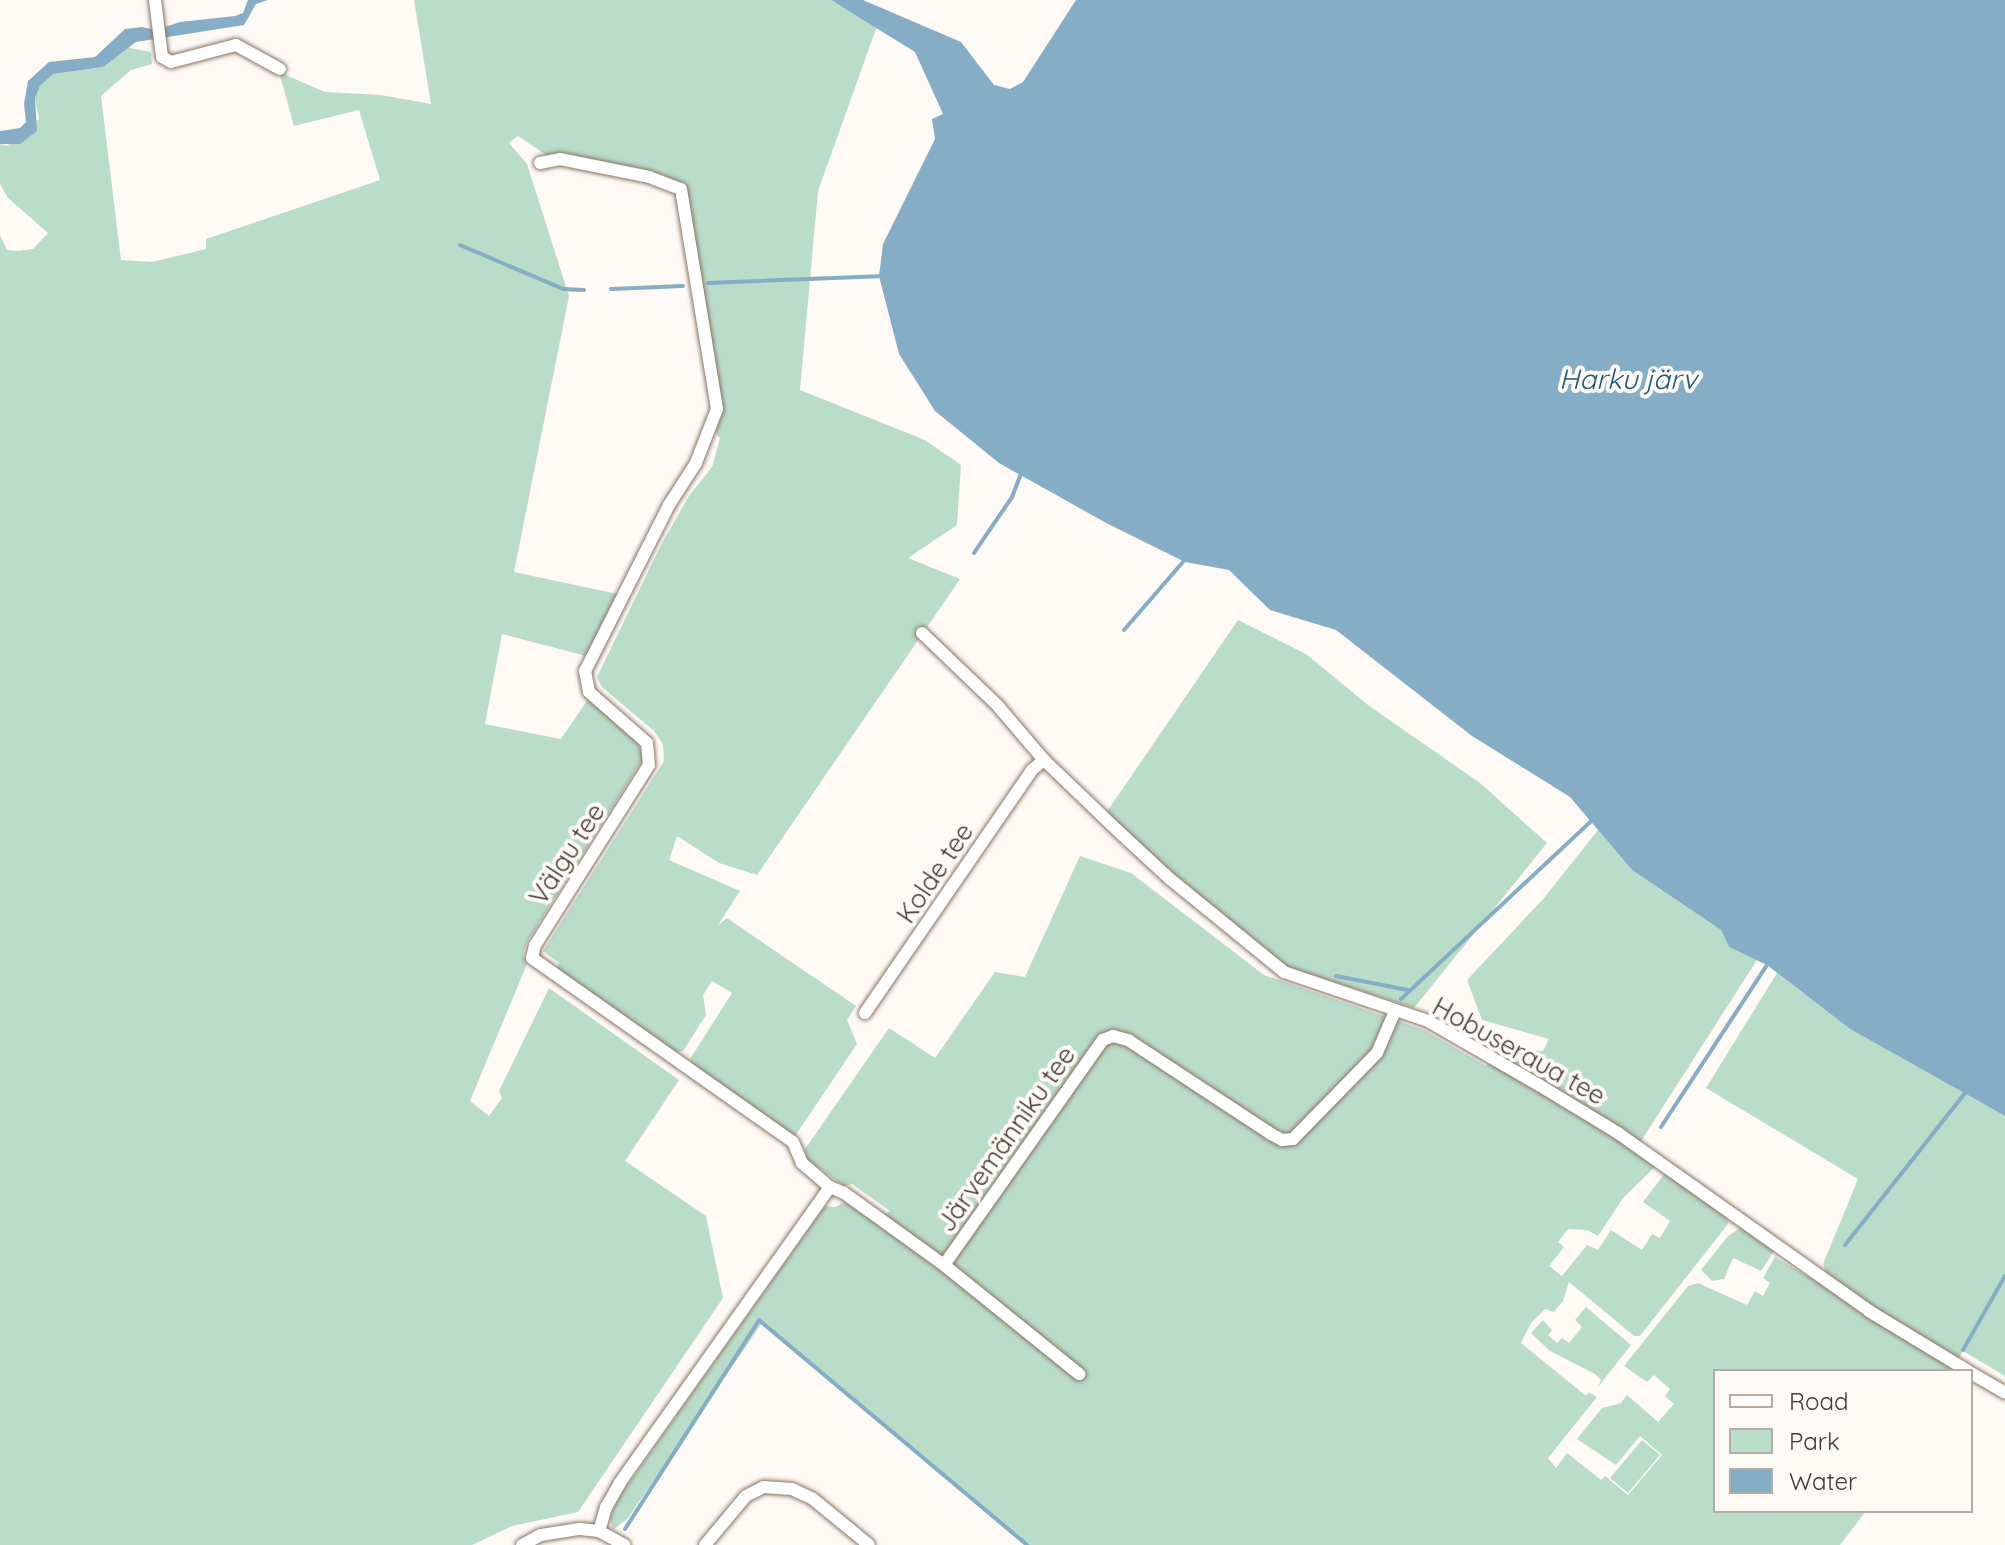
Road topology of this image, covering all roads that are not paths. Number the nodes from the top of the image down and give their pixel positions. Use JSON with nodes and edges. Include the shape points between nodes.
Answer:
{"nodes":[{"id":1,"x":155,"y":0,"type":"edge"},
{"id":2,"x":280,"y":69,"type":"dead end"},
{"id":3,"x":540,"y":163,"type":"dead end"},
{"id":4,"x":922,"y":633,"type":"dead end"},
{"id":5,"x":1044,"y":760,"type":"junction"},
{"id":6,"x":1395,"y":1011,"type":"junction"},
{"id":7,"x":865,"y":1013,"type":"dead end"},
{"id":8,"x":830,"y":1187,"type":"junction"},
{"id":9,"x":944,"y":1265,"type":"junction"},
{"id":10,"x":1964,"y":1369,"type":"edge"},
{"id":11,"x":1079,"y":1374,"type":"dead end"},
{"id":12,"x":1973,"y":1374,"type":"edge"},
{"id":13,"x":2005,"y":1393,"type":"edge"},
{"id":14,"x":599,"y":1531,"type":"junction"},
{"id":15,"x":522,"y":1545,"type":"edge"},
{"id":16,"x":624,"y":1545,"type":"edge"},
{"id":17,"x":705,"y":1545,"type":"edge"},
{"id":18,"x":869,"y":1545,"type":"edge"}],
"edges":[{"from":1,"to":2,"type":"street","via":[[162,57],[171,62],[236,45]]},
{"from":3,"to":8,"type":"street","name":"Välgu tee","via":[[560,159],[681,189],[717,409],[696,463],[669,505],[585,671],[589,692],[647,743],[649,765],[535,945],[532,958],[793,1142],[802,1163]]},
{"from":4,"to":5,"type":"street","name":"Hobuseraua tee","via":[[998,706]]},
{"from":5,"to":6,"type":"street","name":"Hobuseraua tee","via":[[1170,879],[1284,972]]},
{"from":5,"to":7,"type":"street","name":"Kolde tee","via":[[1032,770]]},
{"from":6,"to":9,"type":"street","name":"Järvemänniku tee","via":[[1377,1053],[1293,1139],[1271,1134],[1128,1040],[1103,1040]]},
{"from":6,"to":10,"type":"street","name":"Hobuseraua tee","via":[[1428,1021],[1618,1133],[1869,1311]]},
{"from":8,"to":9,"type":"street","name":"Järvemänniku tee"},
{"from":8,"to":14,"type":"street","via":[[620,1483]]},
{"from":9,"to":11,"type":"street","name":"Järvemänniku tee"},
{"from":12,"to":13,"type":"street","name":"Hobuseraua tee"},
{"from":14,"to":15,"type":"street","via":[[564,1530]]},
{"from":14,"to":16,"type":"street"},
{"from":17,"to":18,"type":"street","via":[[746,1496],[764,1487],[792,1489],[813,1499]]}]}
